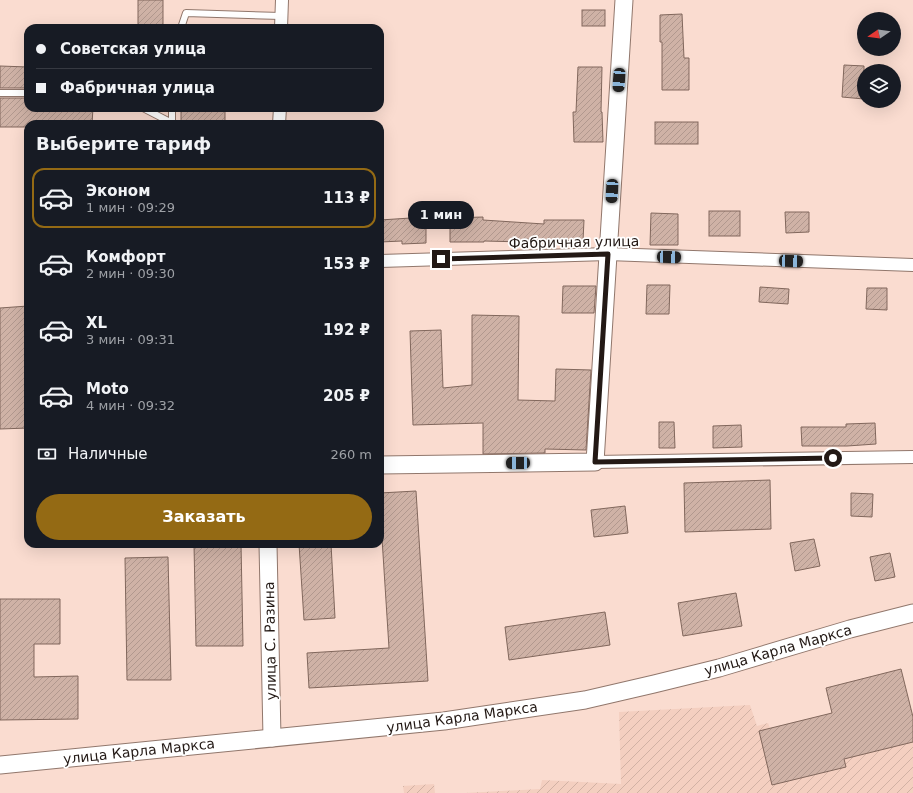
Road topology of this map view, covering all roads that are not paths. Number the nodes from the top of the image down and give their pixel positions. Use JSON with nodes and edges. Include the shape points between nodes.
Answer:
{"nodes":[{"id":1,"x":282,"y":0,"type":"edge"},
{"id":2,"x":624,"y":0,"type":"edge"},
{"id":3,"x":281,"y":22,"type":"edge"},
{"id":4,"x":182,"y":24,"type":"edge"},
{"id":5,"x":0,"y":93,"type":"edge"},
{"id":6,"x":24,"y":93,"type":"edge"},
{"id":7,"x":151,"y":112,"type":"edge"},
{"id":8,"x":166,"y":120,"type":"edge"},
{"id":9,"x":608,"y":254,"type":"junction"},
{"id":10,"x":384,"y":261,"type":"edge"},
{"id":11,"x":913,"y":265,"type":"edge"},
{"id":12,"x":913,"y":457,"type":"edge"},
{"id":13,"x":595,"y":462,"type":"junction"},
{"id":14,"x":384,"y":465,"type":"edge"},
{"id":15,"x":268,"y":548,"type":"edge"},
{"id":16,"x":913,"y":613,"type":"edge"},
{"id":17,"x":272,"y":738,"type":"junction"},
{"id":18,"x":0,"y":765,"type":"edge"}],
"edges":[{"from":1,"to":3,"type":"street"},
{"from":2,"to":9,"type":"street"},
{"from":3,"to":4,"type":"lane","via":[[186,13]]},
{"from":5,"to":6,"type":"lane"},
{"from":7,"to":8,"type":"lane"},
{"from":9,"to":10,"type":"street","name":"Фабричная улица"},
{"from":9,"to":11,"type":"street","name":"Фабричная улица"},
{"from":9,"to":13,"type":"street"},
{"from":12,"to":13,"type":"street"},
{"from":13,"to":14,"type":"street"},
{"from":15,"to":17,"type":"street","name":"улица С. Разина"},
{"from":16,"to":17,"type":"street","name":"улица Карла Маркса","via":[[850,628],[719,668],[585,700],[444,721]]},
{"from":17,"to":18,"type":"street","name":"улица Карла Маркса"}]}
